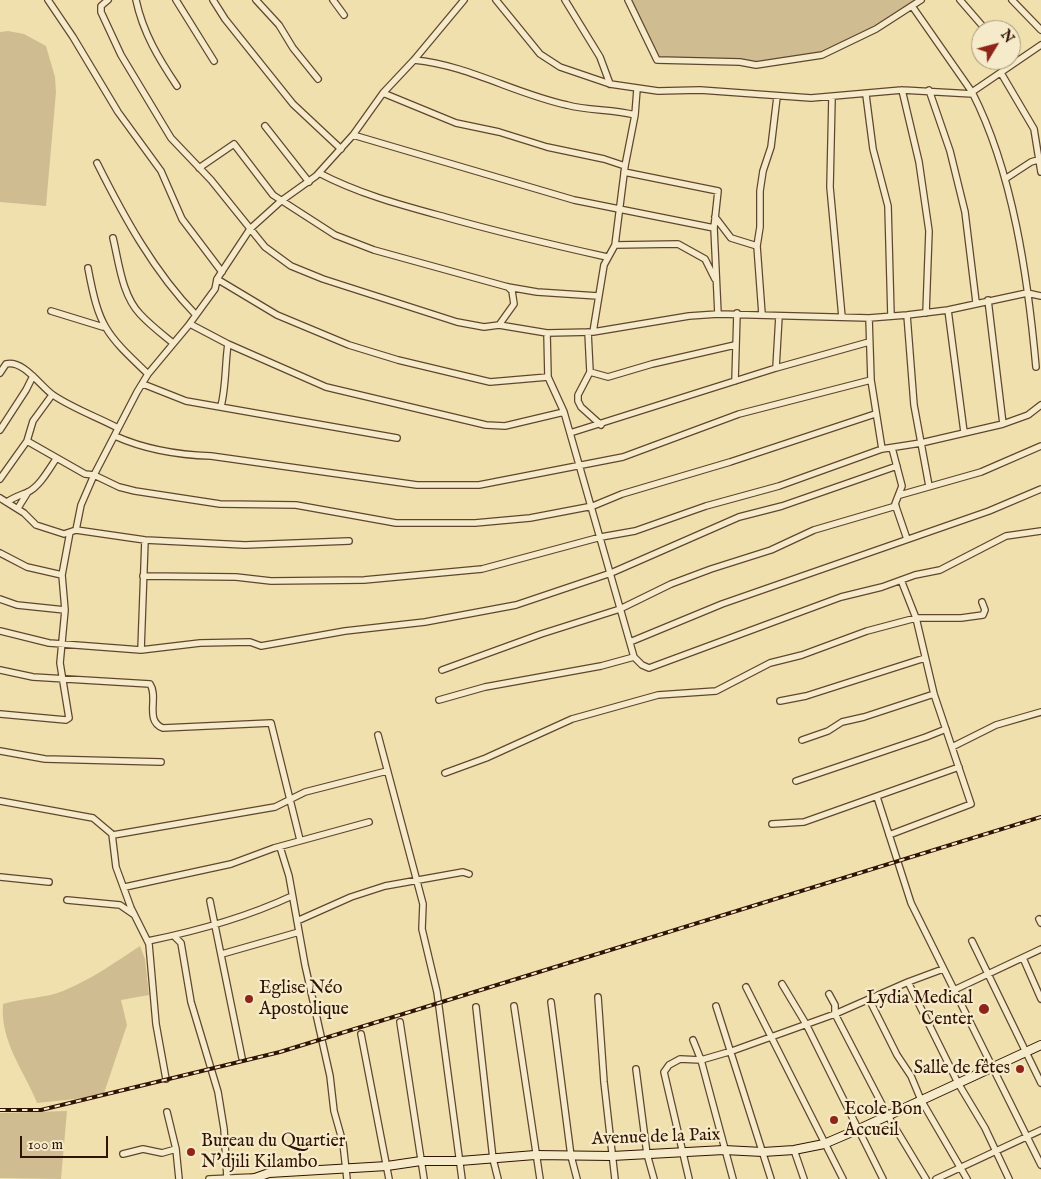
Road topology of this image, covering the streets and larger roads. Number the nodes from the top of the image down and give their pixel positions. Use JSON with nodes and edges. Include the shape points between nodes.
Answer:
{"nodes":[{"id":1,"x":48,"y":0,"type":"edge"},
{"id":2,"x":108,"y":0,"type":"edge"},
{"id":3,"x":136,"y":0,"type":"edge"},
{"id":4,"x":176,"y":0,"type":"edge"},
{"id":5,"x":213,"y":0,"type":"edge"},
{"id":6,"x":256,"y":0,"type":"edge"},
{"id":7,"x":333,"y":0,"type":"edge"},
{"id":8,"x":464,"y":0,"type":"edge"},
{"id":9,"x":496,"y":0,"type":"edge"},
{"id":10,"x":565,"y":0,"type":"edge"},
{"id":11,"x":628,"y":0,"type":"edge"},
{"id":12,"x":921,"y":0,"type":"edge"},
{"id":13,"x":960,"y":0,"type":"edge"},
{"id":14,"x":1012,"y":0,"type":"edge"},
{"id":15,"x":912,"y":6,"type":"junction"},
{"id":16,"x":344,"y":15,"type":"dead end"},
{"id":17,"x":977,"y":20,"type":"edge"},
{"id":18,"x":1041,"y":30,"type":"edge"},
{"id":19,"x":1041,"y":45,"type":"edge"},
{"id":20,"x":1021,"y":57,"type":"edge"},
{"id":21,"x":414,"y":60,"type":"junction"},
{"id":22,"x":214,"y":61,"type":"dead end"},
{"id":23,"x":1003,"y":70,"type":"edge"},
{"id":24,"x":1000,"y":73,"type":"junction"},
{"id":25,"x":318,"y":79,"type":"dead end"},
{"id":26,"x":610,"y":84,"type":"junction"},
{"id":27,"x":176,"y":86,"type":"dead end"},
{"id":28,"x":637,"y":89,"type":"junction"},
{"id":29,"x":902,"y":90,"type":"junction"},
{"id":30,"x":929,"y":90,"type":"junction"},
{"id":31,"x":383,"y":93,"type":"junction"},
{"id":32,"x":973,"y":93,"type":"junction"},
{"id":33,"x":866,"y":94,"type":"junction"},
{"id":34,"x":777,"y":97,"type":"junction"},
{"id":35,"x":832,"y":97,"type":"junction"},
{"id":36,"x":635,"y":115,"type":"junction"},
{"id":37,"x":265,"y":126,"type":"dead end"},
{"id":38,"x":353,"y":135,"type":"junction"},
{"id":39,"x":341,"y":149,"type":"junction"},
{"id":40,"x":1040,"y":159,"type":"edge"},
{"id":41,"x":97,"y":163,"type":"dead end"},
{"id":42,"x":199,"y":168,"type":"junction"},
{"id":43,"x":624,"y":169,"type":"junction"},
{"id":44,"x":1041,"y":172,"type":"edge"},
{"id":45,"x":319,"y":173,"type":"junction"},
{"id":46,"x":1005,"y":179,"type":"junction"},
{"id":47,"x":309,"y":182,"type":"junction"},
{"id":48,"x":281,"y":201,"type":"junction"},
{"id":49,"x":620,"y":210,"type":"junction"},
{"id":50,"x":715,"y":217,"type":"junction"},
{"id":51,"x":714,"y":228,"type":"junction"},
{"id":52,"x":250,"y":229,"type":"junction"},
{"id":53,"x":113,"y":238,"type":"dead end"},
{"id":54,"x":615,"y":245,"type":"junction"},
{"id":55,"x":757,"y":246,"type":"junction"},
{"id":56,"x":608,"y":257,"type":"junction"},
{"id":57,"x":88,"y":268,"type":"dead end"},
{"id":58,"x":222,"y":272,"type":"junction"},
{"id":59,"x":217,"y":279,"type":"junction"},
{"id":60,"x":716,"y":281,"type":"junction"},
{"id":61,"x":508,"y":288,"type":"junction"},
{"id":62,"x":1027,"y":293,"type":"junction"},
{"id":63,"x":598,"y":296,"type":"junction"},
{"id":64,"x":1041,"y":296,"type":"edge"},
{"id":65,"x":988,"y":300,"type":"junction"},
{"id":66,"x":976,"y":302,"type":"junction"},
{"id":67,"x":948,"y":310,"type":"junction"},
{"id":68,"x":51,"y":311,"type":"dead end"},
{"id":69,"x":737,"y":313,"type":"junction"},
{"id":70,"x":926,"y":313,"type":"junction"},
{"id":71,"x":718,"y":314,"type":"junction"},
{"id":72,"x":762,"y":314,"type":"junction"},
{"id":73,"x":196,"y":315,"type":"junction"},
{"id":74,"x":907,"y":315,"type":"junction"},
{"id":75,"x":779,"y":316,"type":"junction"},
{"id":76,"x":891,"y":316,"type":"junction"},
{"id":77,"x":842,"y":318,"type":"junction"},
{"id":78,"x":869,"y":318,"type":"junction"},
{"id":79,"x":190,"y":324,"type":"junction"},
{"id":80,"x":499,"y":325,"type":"junction"},
{"id":81,"x":591,"y":332,"type":"junction"},
{"id":82,"x":547,"y":333,"type":"junction"},
{"id":83,"x":110,"y":336,"type":"junction"},
{"id":84,"x":869,"y":342,"type":"junction"},
{"id":85,"x":173,"y":343,"type":"junction"},
{"id":86,"x":228,"y":344,"type":"junction"},
{"id":87,"x":736,"y":345,"type":"junction"},
{"id":88,"x":1036,"y":367,"type":"dead end"},
{"id":89,"x":776,"y":368,"type":"junction"},
{"id":90,"x":590,"y":372,"type":"junction"},
{"id":91,"x":0,"y":373,"type":"edge"},
{"id":92,"x":148,"y":374,"type":"junction"},
{"id":93,"x":32,"y":376,"type":"junction"},
{"id":94,"x":548,"y":377,"type":"junction"},
{"id":95,"x":735,"y":380,"type":"junction"},
{"id":96,"x":872,"y":380,"type":"junction"},
{"id":97,"x":143,"y":384,"type":"junction"},
{"id":98,"x":52,"y":395,"type":"junction"},
{"id":99,"x":1041,"y":405,"type":"edge"},
{"id":100,"x":220,"y":406,"type":"junction"},
{"id":101,"x":564,"y":412,"type":"junction"},
{"id":102,"x":875,"y":414,"type":"junction"},
{"id":103,"x":1003,"y":424,"type":"junction"},
{"id":104,"x":601,"y":425,"type":"junction"},
{"id":105,"x":118,"y":428,"type":"junction"},
{"id":106,"x":0,"y":430,"type":"edge"},
{"id":107,"x":964,"y":432,"type":"junction"},
{"id":108,"x":570,"y":433,"type":"junction"},
{"id":109,"x":115,"y":436,"type":"junction"},
{"id":110,"x":397,"y":438,"type":"dead end"},
{"id":111,"x":27,"y":441,"type":"junction"},
{"id":112,"x":921,"y":443,"type":"junction"},
{"id":113,"x":1041,"y":446,"type":"edge"},
{"id":114,"x":892,"y":448,"type":"junction"},
{"id":115,"x":882,"y":449,"type":"junction"},
{"id":116,"x":56,"y":459,"type":"junction"},
{"id":117,"x":897,"y":466,"type":"junction"},
{"id":118,"x":578,"y":467,"type":"junction"},
{"id":119,"x":94,"y":475,"type":"junction"},
{"id":120,"x":0,"y":479,"type":"edge"},
{"id":121,"x":929,"y":486,"type":"junction"},
{"id":122,"x":1041,"y":489,"type":"edge"},
{"id":123,"x":28,"y":492,"type":"junction"},
{"id":124,"x":900,"y":495,"type":"junction"},
{"id":125,"x":0,"y":498,"type":"edge"},
{"id":126,"x":7,"y":502,"type":"junction"},
{"id":127,"x":591,"y":506,"type":"junction"},
{"id":128,"x":896,"y":506,"type":"junction"},
{"id":129,"x":18,"y":508,"type":"junction"},
{"id":130,"x":73,"y":531,"type":"junction"},
{"id":131,"x":1041,"y":531,"type":"edge"},
{"id":132,"x":602,"y":537,"type":"junction"},
{"id":133,"x":907,"y":539,"type":"junction"},
{"id":134,"x":145,"y":540,"type":"junction"},
{"id":135,"x":349,"y":541,"type":"dead end"},
{"id":136,"x":0,"y":553,"type":"edge"},
{"id":137,"x":611,"y":573,"type":"junction"},
{"id":138,"x":62,"y":575,"type":"junction"},
{"id":139,"x":143,"y":576,"type":"junction"},
{"id":140,"x":901,"y":580,"type":"junction"},
{"id":141,"x":0,"y":599,"type":"edge"},
{"id":142,"x":982,"y":602,"type":"dead end"},
{"id":143,"x":620,"y":609,"type":"junction"},
{"id":144,"x":65,"y":610,"type":"junction"},
{"id":145,"x":916,"y":618,"type":"junction"},
{"id":146,"x":0,"y":631,"type":"edge"},
{"id":147,"x":61,"y":642,"type":"junction"},
{"id":148,"x":630,"y":642,"type":"junction"},
{"id":149,"x":141,"y":650,"type":"junction"},
{"id":150,"x":634,"y":657,"type":"junction"},
{"id":151,"x":925,"y":658,"type":"junction"},
{"id":152,"x":0,"y":670,"type":"edge"},
{"id":153,"x":442,"y":670,"type":"dead end"},
{"id":154,"x":64,"y":678,"type":"junction"},
{"id":155,"x":934,"y":694,"type":"junction"},
{"id":156,"x":439,"y":700,"type":"dead end"},
{"id":157,"x":780,"y":701,"type":"dead end"},
{"id":158,"x":1041,"y":712,"type":"edge"},
{"id":159,"x":0,"y":714,"type":"edge"},
{"id":160,"x":946,"y":729,"type":"junction"},
{"id":161,"x":378,"y":735,"type":"dead end"},
{"id":162,"x":802,"y":740,"type":"dead end"},
{"id":163,"x":952,"y":747,"type":"junction"},
{"id":164,"x":0,"y":751,"type":"edge"},
{"id":165,"x":161,"y":762,"type":"dead end"},
{"id":166,"x":959,"y":767,"type":"junction"},
{"id":167,"x":387,"y":771,"type":"junction"},
{"id":168,"x":445,"y":773,"type":"dead end"},
{"id":169,"x":796,"y":781,"type":"dead end"},
{"id":170,"x":877,"y":797,"type":"junction"},
{"id":171,"x":290,"y":800,"type":"junction"},
{"id":172,"x":0,"y":801,"type":"edge"},
{"id":173,"x":369,"y":822,"type":"dead end"},
{"id":174,"x":772,"y":824,"type":"dead end"},
{"id":175,"x":113,"y":835,"type":"junction"},
{"id":176,"x":889,"y":835,"type":"junction"},
{"id":177,"x":300,"y":840,"type":"junction"},
{"id":178,"x":280,"y":847,"type":"junction"},
{"id":179,"x":469,"y":874,"type":"dead end"},
{"id":180,"x":0,"y":877,"type":"edge"},
{"id":181,"x":417,"y":881,"type":"junction"},
{"id":182,"x":49,"y":882,"type":"dead end"},
{"id":183,"x":125,"y":888,"type":"junction"},
{"id":184,"x":292,"y":896,"type":"junction"},
{"id":185,"x":67,"y":900,"type":"dead end"},
{"id":186,"x":210,"y":900,"type":"dead end"},
{"id":187,"x":134,"y":915,"type":"junction"},
{"id":188,"x":297,"y":921,"type":"junction"},
{"id":189,"x":214,"y":925,"type":"junction"},
{"id":190,"x":299,"y":932,"type":"junction"},
{"id":191,"x":174,"y":936,"type":"junction"},
{"id":192,"x":148,"y":941,"type":"junction"},
{"id":193,"x":972,"y":941,"type":"dead end"},
{"id":194,"x":1041,"y":949,"type":"edge"},
{"id":195,"x":222,"y":954,"type":"junction"},
{"id":196,"x":1023,"y":958,"type":"junction"},
{"id":197,"x":943,"y":970,"type":"junction"},
{"id":198,"x":989,"y":973,"type":"junction"},
{"id":199,"x":908,"y":982,"type":"junction"},
{"id":200,"x":782,"y":984,"type":"dead end"},
{"id":201,"x":746,"y":987,"type":"dead end"},
{"id":202,"x":954,"y":990,"type":"junction"},
{"id":203,"x":828,"y":994,"type":"dead end"},
{"id":204,"x":598,"y":997,"type":"dead end"},
{"id":205,"x":1041,"y":999,"type":"edge"},
{"id":206,"x":870,"y":1001,"type":"junction"},
{"id":207,"x":551,"y":1002,"type":"dead end"},
{"id":208,"x":514,"y":1006,"type":"dead end"},
{"id":209,"x":716,"y":1006,"type":"dead end"},
{"id":210,"x":476,"y":1007,"type":"dead end"},
{"id":211,"x":835,"y":1014,"type":"junction"},
{"id":212,"x":400,"y":1022,"type":"dead end"},
{"id":213,"x":806,"y":1024,"type":"junction"},
{"id":214,"x":361,"y":1034,"type":"dead end"},
{"id":215,"x":769,"y":1036,"type":"junction"},
{"id":216,"x":693,"y":1040,"type":"dead end"},
{"id":217,"x":1041,"y":1045,"type":"edge"},
{"id":218,"x":732,"y":1051,"type":"junction"},
{"id":219,"x":1025,"y":1052,"type":"junction"},
{"id":220,"x":242,"y":1058,"type":"dead end"},
{"id":221,"x":701,"y":1060,"type":"junction"},
{"id":222,"x":993,"y":1066,"type":"junction"},
{"id":223,"x":636,"y":1069,"type":"dead end"},
{"id":224,"x":166,"y":1079,"type":"dead end"},
{"id":225,"x":958,"y":1083,"type":"junction"},
{"id":226,"x":1041,"y":1083,"type":"edge"},
{"id":227,"x":921,"y":1100,"type":"junction"},
{"id":228,"x":167,"y":1112,"type":"dead end"},
{"id":229,"x":888,"y":1116,"type":"junction"},
{"id":230,"x":859,"y":1129,"type":"junction"},
{"id":231,"x":1041,"y":1130,"type":"edge"},
{"id":232,"x":1028,"y":1136,"type":"junction"},
{"id":233,"x":824,"y":1144,"type":"junction"},
{"id":234,"x":176,"y":1149,"type":"junction"},
{"id":235,"x":724,"y":1150,"type":"junction"},
{"id":236,"x":794,"y":1150,"type":"junction"},
{"id":237,"x":764,"y":1152,"type":"junction"},
{"id":238,"x":996,"y":1152,"type":"junction"},
{"id":239,"x":681,"y":1153,"type":"junction"},
{"id":240,"x":123,"y":1154,"type":"dead end"},
{"id":241,"x":647,"y":1154,"type":"junction"},
{"id":242,"x":535,"y":1155,"type":"junction"},
{"id":243,"x":571,"y":1156,"type":"junction"},
{"id":244,"x":612,"y":1156,"type":"junction"},
{"id":245,"x":493,"y":1159,"type":"junction"},
{"id":246,"x":421,"y":1161,"type":"junction"},
{"id":247,"x":460,"y":1161,"type":"junction"},
{"id":248,"x":1041,"y":1165,"type":"edge"},
{"id":249,"x":388,"y":1166,"type":"junction"},
{"id":250,"x":961,"y":1167,"type":"junction"},
{"id":251,"x":346,"y":1168,"type":"junction"},
{"id":252,"x":227,"y":1178,"type":"junction"},
{"id":253,"x":253,"y":1178,"type":"edge"},
{"id":254,"x":179,"y":1179,"type":"edge"},
{"id":255,"x":208,"y":1179,"type":"edge"},
{"id":256,"x":347,"y":1179,"type":"edge"},
{"id":257,"x":389,"y":1179,"type":"edge"},
{"id":258,"x":424,"y":1179,"type":"edge"},
{"id":259,"x":462,"y":1179,"type":"edge"},
{"id":260,"x":498,"y":1179,"type":"edge"},
{"id":261,"x":540,"y":1179,"type":"edge"},
{"id":262,"x":576,"y":1179,"type":"edge"},
{"id":263,"x":615,"y":1179,"type":"edge"},
{"id":264,"x":654,"y":1179,"type":"edge"},
{"id":265,"x":689,"y":1179,"type":"edge"},
{"id":266,"x":733,"y":1179,"type":"edge"},
{"id":267,"x":771,"y":1179,"type":"edge"},
{"id":268,"x":804,"y":1179,"type":"edge"},
{"id":269,"x":843,"y":1179,"type":"edge"},
{"id":270,"x":882,"y":1179,"type":"edge"},
{"id":271,"x":926,"y":1179,"type":"edge"},
{"id":272,"x":936,"y":1179,"type":"edge"},
{"id":273,"x":967,"y":1179,"type":"edge"},
{"id":274,"x":1010,"y":1179,"type":"edge"}],
"edges":[{"from":1,"to":58,"type":"street","via":[[118,112],[161,171],[182,219]]},
{"from":2,"to":42,"type":"street","via":[[101,6],[101,12],[121,55],[172,138]]},
{"from":3,"to":27,"type":"street","via":[[145,31]]},
{"from":4,"to":22,"type":"street"},
{"from":5,"to":39,"type":"street","via":[[293,104]]},
{"from":6,"to":25,"type":"street","via":[[279,25]]},
{"from":7,"to":16,"type":"street"},
{"from":8,"to":21,"type":"street"},
{"from":9,"to":26,"type":"street","via":[[540,54],[560,67]]},
{"from":10,"to":26,"type":"street","via":[[600,57]]},
{"from":11,"to":15,"type":"street","via":[[657,60],[756,65],[828,54]]},
{"from":12,"to":15,"type":"street"},
{"from":13,"to":17,"type":"street"},
{"from":14,"to":18,"type":"street"},
{"from":15,"to":32,"type":"street"},
{"from":19,"to":20,"type":"street"},
{"from":21,"to":31,"type":"street"},
{"from":21,"to":36,"type":"street","via":[[443,65],[567,106],[611,109]]},
{"from":23,"to":24,"type":"street"},
{"from":24,"to":32,"type":"street"},
{"from":24,"to":40,"type":"street","via":[[1034,129]]},
{"from":26,"to":28,"type":"street"},
{"from":28,"to":34,"type":"street","via":[[729,91]]},
{"from":28,"to":36,"type":"street"},
{"from":29,"to":30,"type":"street"},
{"from":29,"to":33,"type":"street"},
{"from":29,"to":70,"type":"street","via":[[919,162],[929,232]]},
{"from":30,"to":32,"type":"street"},
{"from":30,"to":66,"type":"street","via":[[950,151],[965,212]]},
{"from":31,"to":38,"type":"street"},
{"from":31,"to":43,"type":"street","via":[[456,124],[499,132]]},
{"from":32,"to":46,"type":"street"},
{"from":33,"to":35,"type":"street"},
{"from":33,"to":76,"type":"street","via":[[873,149],[888,206]]},
{"from":34,"to":35,"type":"street"},
{"from":34,"to":55,"type":"street","via":[[771,147],[761,185]]},
{"from":35,"to":77,"type":"street","via":[[830,186]]},
{"from":36,"to":43,"type":"street"},
{"from":37,"to":47,"type":"street"},
{"from":38,"to":39,"type":"street"},
{"from":38,"to":49,"type":"street","via":[[574,200]]},
{"from":39,"to":45,"type":"street"},
{"from":40,"to":44,"type":"street"},
{"from":40,"to":46,"type":"street"},
{"from":41,"to":73,"type":"street","via":[[140,241]]},
{"from":42,"to":48,"type":"street","via":[[234,144]]},
{"from":42,"to":52,"type":"street"},
{"from":43,"to":49,"type":"street"},
{"from":43,"to":50,"type":"street","via":[[716,189]]},
{"from":45,"to":47,"type":"street"},
{"from":45,"to":56,"type":"street","via":[[347,188],[378,198]]},
{"from":46,"to":62,"type":"street"},
{"from":47,"to":48,"type":"street"},
{"from":48,"to":52,"type":"street"},
{"from":48,"to":61,"type":"street","via":[[335,235],[374,250]]},
{"from":49,"to":51,"type":"street"},
{"from":49,"to":54,"type":"street"},
{"from":50,"to":51,"type":"street"},
{"from":50,"to":55,"type":"street","via":[[732,238]]},
{"from":51,"to":60,"type":"street"},
{"from":52,"to":58,"type":"street"},
{"from":52,"to":80,"type":"street","via":[[277,257],[323,279],[457,322],[484,327]]},
{"from":53,"to":85,"type":"street","via":[[123,281],[133,303],[139,313]]},
{"from":54,"to":56,"type":"street"},
{"from":54,"to":60,"type":"street","via":[[678,244],[705,259]]},
{"from":55,"to":72,"type":"street"},
{"from":56,"to":63,"type":"street"},
{"from":57,"to":83,"type":"street","via":[[95,307]]},
{"from":58,"to":59,"type":"street"},
{"from":59,"to":73,"type":"street","via":[[215,289]]},
{"from":59,"to":94,"type":"street","via":[[277,315],[348,345],[391,358],[490,382]]},
{"from":60,"to":71,"type":"street"},
{"from":61,"to":63,"type":"street"},
{"from":61,"to":80,"type":"street","via":[[512,291],[514,304]]},
{"from":62,"to":64,"type":"street"},
{"from":62,"to":65,"type":"street"},
{"from":62,"to":88,"type":"street"},
{"from":63,"to":81,"type":"street"},
{"from":65,"to":66,"type":"street"},
{"from":65,"to":103,"type":"street"},
{"from":66,"to":67,"type":"street"},
{"from":67,"to":70,"type":"street"},
{"from":67,"to":107,"type":"street"},
{"from":68,"to":83,"type":"street","via":[[103,327]]},
{"from":69,"to":71,"type":"street"},
{"from":69,"to":72,"type":"street"},
{"from":69,"to":87,"type":"street"},
{"from":70,"to":74,"type":"street"},
{"from":71,"to":81,"type":"street"},
{"from":72,"to":75,"type":"street"},
{"from":73,"to":79,"type":"street"},
{"from":74,"to":76,"type":"street"},
{"from":74,"to":112,"type":"street","via":[[914,404]]},
{"from":75,"to":77,"type":"street"},
{"from":75,"to":89,"type":"street"},
{"from":76,"to":78,"type":"street"},
{"from":77,"to":78,"type":"street"},
{"from":78,"to":84,"type":"street"},
{"from":79,"to":85,"type":"street"},
{"from":79,"to":86,"type":"street"},
{"from":80,"to":82,"type":"street"},
{"from":81,"to":82,"type":"street"},
{"from":81,"to":90,"type":"street"},
{"from":82,"to":94,"type":"street"},
{"from":83,"to":92,"type":"street"},
{"from":84,"to":89,"type":"street"},
{"from":84,"to":96,"type":"street"},
{"from":85,"to":92,"type":"street"},
{"from":86,"to":100,"type":"street"},
{"from":86,"to":101,"type":"street","via":[[326,386],[486,425],[505,426]]},
{"from":87,"to":90,"type":"street","via":[[608,377]]},
{"from":87,"to":95,"type":"street"},
{"from":89,"to":95,"type":"street"},
{"from":90,"to":104,"type":"street","via":[[578,401]]},
{"from":91,"to":93,"type":"street","via":[[9,363]]},
{"from":92,"to":97,"type":"street"},
{"from":93,"to":98,"type":"street"},
{"from":93,"to":106,"type":"street"},
{"from":94,"to":101,"type":"street"},
{"from":95,"to":104,"type":"street"},
{"from":96,"to":102,"type":"street"},
{"from":96,"to":118,"type":"street","via":[[739,414],[623,457]]},
{"from":97,"to":100,"type":"street","via":[[176,398]]},
{"from":97,"to":105,"type":"street"},
{"from":98,"to":105,"type":"street"},
{"from":98,"to":111,"type":"street","via":[[32,420]]},
{"from":99,"to":103,"type":"street","via":[[1028,415]]},
{"from":100,"to":110,"type":"street"},
{"from":101,"to":108,"type":"street"},
{"from":102,"to":115,"type":"street"},
{"from":102,"to":127,"type":"street"},
{"from":103,"to":107,"type":"street"},
{"from":104,"to":108,"type":"street"},
{"from":105,"to":109,"type":"street"},
{"from":107,"to":112,"type":"street"},
{"from":108,"to":118,"type":"street"},
{"from":109,"to":118,"type":"street","via":[[131,443],[188,455],[218,456],[418,485],[479,485]]},
{"from":109,"to":119,"type":"street"},
{"from":111,"to":116,"type":"street"},
{"from":111,"to":120,"type":"street"},
{"from":112,"to":114,"type":"street"},
{"from":112,"to":121,"type":"street"},
{"from":113,"to":121,"type":"street","via":[[981,472]]},
{"from":114,"to":115,"type":"street"},
{"from":114,"to":117,"type":"street"},
{"from":115,"to":132,"type":"street","via":[[779,486],[706,506],[635,531]]},
{"from":116,"to":119,"type":"street","via":[[85,474]]},
{"from":116,"to":123,"type":"street"},
{"from":117,"to":124,"type":"street","via":[[902,486]]},
{"from":117,"to":137,"type":"street","via":[[782,506],[739,517]]},
{"from":118,"to":127,"type":"street"},
{"from":119,"to":127,"type":"street","via":[[119,487],[152,494],[220,504],[296,505],[396,523],[530,518]]},
{"from":119,"to":130,"type":"street"},
{"from":121,"to":124,"type":"street"},
{"from":122,"to":133,"type":"street"},
{"from":123,"to":126,"type":"street","via":[[22,492]]},
{"from":123,"to":129,"type":"street"},
{"from":124,"to":128,"type":"street"},
{"from":125,"to":126,"type":"street"},
{"from":126,"to":129,"type":"street"},
{"from":127,"to":132,"type":"street"},
{"from":128,"to":133,"type":"street"},
{"from":128,"to":143,"type":"street","via":[[814,530],[771,550],[671,584]]},
{"from":129,"to":130,"type":"street","via":[[36,525],[64,534]]},
{"from":130,"to":134,"type":"street"},
{"from":130,"to":138,"type":"street"},
{"from":131,"to":140,"type":"street","via":[[1006,536],[945,568]]},
{"from":132,"to":137,"type":"street"},
{"from":132,"to":139,"type":"street","via":[[482,569],[428,576],[308,581]]},
{"from":133,"to":148,"type":"street","via":[[722,604]]},
{"from":134,"to":135,"type":"street","via":[[245,545]]},
{"from":134,"to":139,"type":"street"},
{"from":136,"to":138,"type":"street","via":[[27,567]]},
{"from":137,"to":143,"type":"street"},
{"from":137,"to":149,"type":"street","via":[[516,605],[425,622],[345,631],[261,646],[250,642],[200,643]]},
{"from":138,"to":144,"type":"street"},
{"from":139,"to":149,"type":"street"},
{"from":140,"to":145,"type":"street"},
{"from":140,"to":150,"type":"street","via":[[835,599],[649,668],[642,666]]},
{"from":141,"to":144,"type":"street","via":[[17,605]]},
{"from":142,"to":145,"type":"street","via":[[983,615]]},
{"from":143,"to":148,"type":"street"},
{"from":143,"to":153,"type":"street"},
{"from":144,"to":147,"type":"street"},
{"from":145,"to":151,"type":"street"},
{"from":145,"to":168,"type":"street","via":[[770,663],[716,691],[658,695],[572,719]]},
{"from":146,"to":147,"type":"street","via":[[49,643]]},
{"from":147,"to":149,"type":"street"},
{"from":147,"to":154,"type":"street","via":[[60,663]]},
{"from":148,"to":150,"type":"street"},
{"from":150,"to":156,"type":"street","via":[[485,687]]},
{"from":151,"to":155,"type":"street"},
{"from":151,"to":157,"type":"street","via":[[813,694]]},
{"from":152,"to":154,"type":"street","via":[[33,677]]},
{"from":154,"to":159,"type":"street","via":[[67,720]]},
{"from":154,"to":171,"type":"street","via":[[150,684],[153,716],[164,728],[271,723]]},
{"from":155,"to":160,"type":"street"},
{"from":155,"to":162,"type":"street","via":[[842,722]]},
{"from":158,"to":163,"type":"street","via":[[996,725]]},
{"from":160,"to":163,"type":"street"},
{"from":160,"to":169,"type":"street"},
{"from":161,"to":167,"type":"street"},
{"from":163,"to":166,"type":"street"},
{"from":164,"to":165,"type":"street","via":[[45,759]]},
{"from":166,"to":170,"type":"street"},
{"from":166,"to":176,"type":"street","via":[[969,805]]},
{"from":167,"to":171,"type":"street","via":[[305,792]]},
{"from":167,"to":181,"type":"street"},
{"from":170,"to":174,"type":"street","via":[[804,822]]},
{"from":170,"to":176,"type":"street"},
{"from":171,"to":175,"type":"street","via":[[275,807],[240,814]]},
{"from":171,"to":177,"type":"street"},
{"from":172,"to":175,"type":"street","via":[[93,818]]},
{"from":173,"to":177,"type":"street"},
{"from":175,"to":183,"type":"street","via":[[116,867]]},
{"from":176,"to":197,"type":"street","via":[[911,903]]},
{"from":177,"to":178,"type":"street"},
{"from":178,"to":183,"type":"street","via":[[231,864]]},
{"from":178,"to":184,"type":"street"},
{"from":179,"to":181,"type":"street","via":[[463,872]]},
{"from":180,"to":182,"type":"street"},
{"from":181,"to":188,"type":"street","via":[[385,886],[351,897]]},
{"from":181,"to":247,"type":"street","via":[[423,904],[422,929],[437,992]]},
{"from":183,"to":187,"type":"street"},
{"from":184,"to":188,"type":"street"},
{"from":184,"to":189,"type":"street"},
{"from":185,"to":187,"type":"street","via":[[120,905]]},
{"from":186,"to":189,"type":"street"},
{"from":187,"to":192,"type":"street"},
{"from":188,"to":190,"type":"street"},
{"from":189,"to":191,"type":"street"},
{"from":189,"to":195,"type":"street"},
{"from":190,"to":195,"type":"street"},
{"from":190,"to":251,"type":"street"},
{"from":191,"to":192,"type":"street"},
{"from":191,"to":252,"type":"street","via":[[181,942],[191,1002],[218,1092]]},
{"from":192,"to":224,"type":"street","via":[[156,1024]]},
{"from":193,"to":198,"type":"street"},
{"from":194,"to":196,"type":"street"},
{"from":195,"to":220,"type":"street"},
{"from":196,"to":198,"type":"street"},
{"from":196,"to":205,"type":"street"},
{"from":197,"to":199,"type":"street"},
{"from":197,"to":202,"type":"street"},
{"from":198,"to":202,"type":"street"},
{"from":198,"to":219,"type":"street"},
{"from":199,"to":206,"type":"street"},
{"from":199,"to":225,"type":"street"},
{"from":200,"to":213,"type":"street"},
{"from":201,"to":215,"type":"street"},
{"from":202,"to":222,"type":"street"},
{"from":203,"to":211,"type":"street","via":[[835,1005]]},
{"from":204,"to":244,"type":"street"},
{"from":206,"to":211,"type":"street"},
{"from":206,"to":227,"type":"street","via":[[897,1055],[912,1076]]},
{"from":207,"to":243,"type":"street"},
{"from":208,"to":242,"type":"street"},
{"from":209,"to":218,"type":"street"},
{"from":210,"to":245,"type":"street"},
{"from":211,"to":213,"type":"street"},
{"from":211,"to":229,"type":"street"},
{"from":212,"to":246,"type":"street"},
{"from":213,"to":215,"type":"street"},
{"from":213,"to":230,"type":"street"},
{"from":214,"to":249,"type":"street"},
{"from":215,"to":218,"type":"street"},
{"from":215,"to":233,"type":"street"},
{"from":216,"to":221,"type":"street"},
{"from":217,"to":219,"type":"street","name":"Avenue de la Paix"},
{"from":218,"to":221,"type":"street"},
{"from":218,"to":237,"type":"street"},
{"from":219,"to":222,"type":"street","name":"Avenue de la Paix"},
{"from":219,"to":226,"type":"street"},
{"from":221,"to":235,"type":"street"},
{"from":221,"to":239,"type":"street","via":[[680,1058],[664,1072]]},
{"from":222,"to":225,"type":"street","name":"Avenue de la Paix"},
{"from":222,"to":232,"type":"street"},
{"from":223,"to":241,"type":"street"},
{"from":225,"to":227,"type":"street","name":"Avenue de la Paix"},
{"from":225,"to":238,"type":"street"},
{"from":227,"to":229,"type":"street","name":"Avenue de la Paix"},
{"from":227,"to":250,"type":"street"},
{"from":228,"to":234,"type":"street"},
{"from":229,"to":230,"type":"street","name":"Avenue de la Paix"},
{"from":229,"to":271,"type":"street"},
{"from":230,"to":233,"type":"street","name":"Avenue de la Paix"},
{"from":230,"to":270,"type":"street"},
{"from":231,"to":232,"type":"street"},
{"from":232,"to":238,"type":"street"},
{"from":232,"to":248,"type":"street"},
{"from":233,"to":236,"type":"street","name":"Avenue de la Paix"},
{"from":233,"to":269,"type":"street"},
{"from":234,"to":240,"type":"street","via":[[162,1153],[144,1149]]},
{"from":234,"to":254,"type":"street"},
{"from":235,"to":237,"type":"street","name":"Avenue de la Paix"},
{"from":235,"to":239,"type":"street","name":"Avenue de la Paix"},
{"from":235,"to":266,"type":"street"},
{"from":236,"to":237,"type":"street","name":"Avenue de la Paix"},
{"from":236,"to":268,"type":"street"},
{"from":237,"to":267,"type":"street"},
{"from":238,"to":250,"type":"street"},
{"from":238,"to":274,"type":"street"},
{"from":239,"to":241,"type":"street","name":"Avenue de la Paix"},
{"from":239,"to":265,"type":"street"},
{"from":241,"to":244,"type":"street","name":"Avenue de la Paix"},
{"from":241,"to":264,"type":"street"},
{"from":242,"to":243,"type":"street","name":"Avenue de la Paix"},
{"from":242,"to":245,"type":"street","name":"Avenue de la Paix"},
{"from":242,"to":261,"type":"street"},
{"from":243,"to":244,"type":"street","name":"Avenue de la Paix"},
{"from":243,"to":262,"type":"street"},
{"from":244,"to":263,"type":"street"},
{"from":245,"to":247,"type":"street","name":"Avenue de la Paix"},
{"from":245,"to":260,"type":"street"},
{"from":246,"to":247,"type":"street","name":"Avenue de la Paix"},
{"from":246,"to":249,"type":"street","name":"Avenue de la Paix"},
{"from":246,"to":258,"type":"street"},
{"from":247,"to":259,"type":"street"},
{"from":249,"to":251,"type":"street","name":"Avenue de la Paix"},
{"from":249,"to":257,"type":"street"},
{"from":250,"to":272,"type":"street"},
{"from":250,"to":273,"type":"street"},
{"from":251,"to":253,"type":"street","name":"Avenue de la Paix","via":[[269,1173]]},
{"from":251,"to":256,"type":"street"},
{"from":252,"to":253,"type":"street"},
{"from":252,"to":255,"type":"street"}]}
